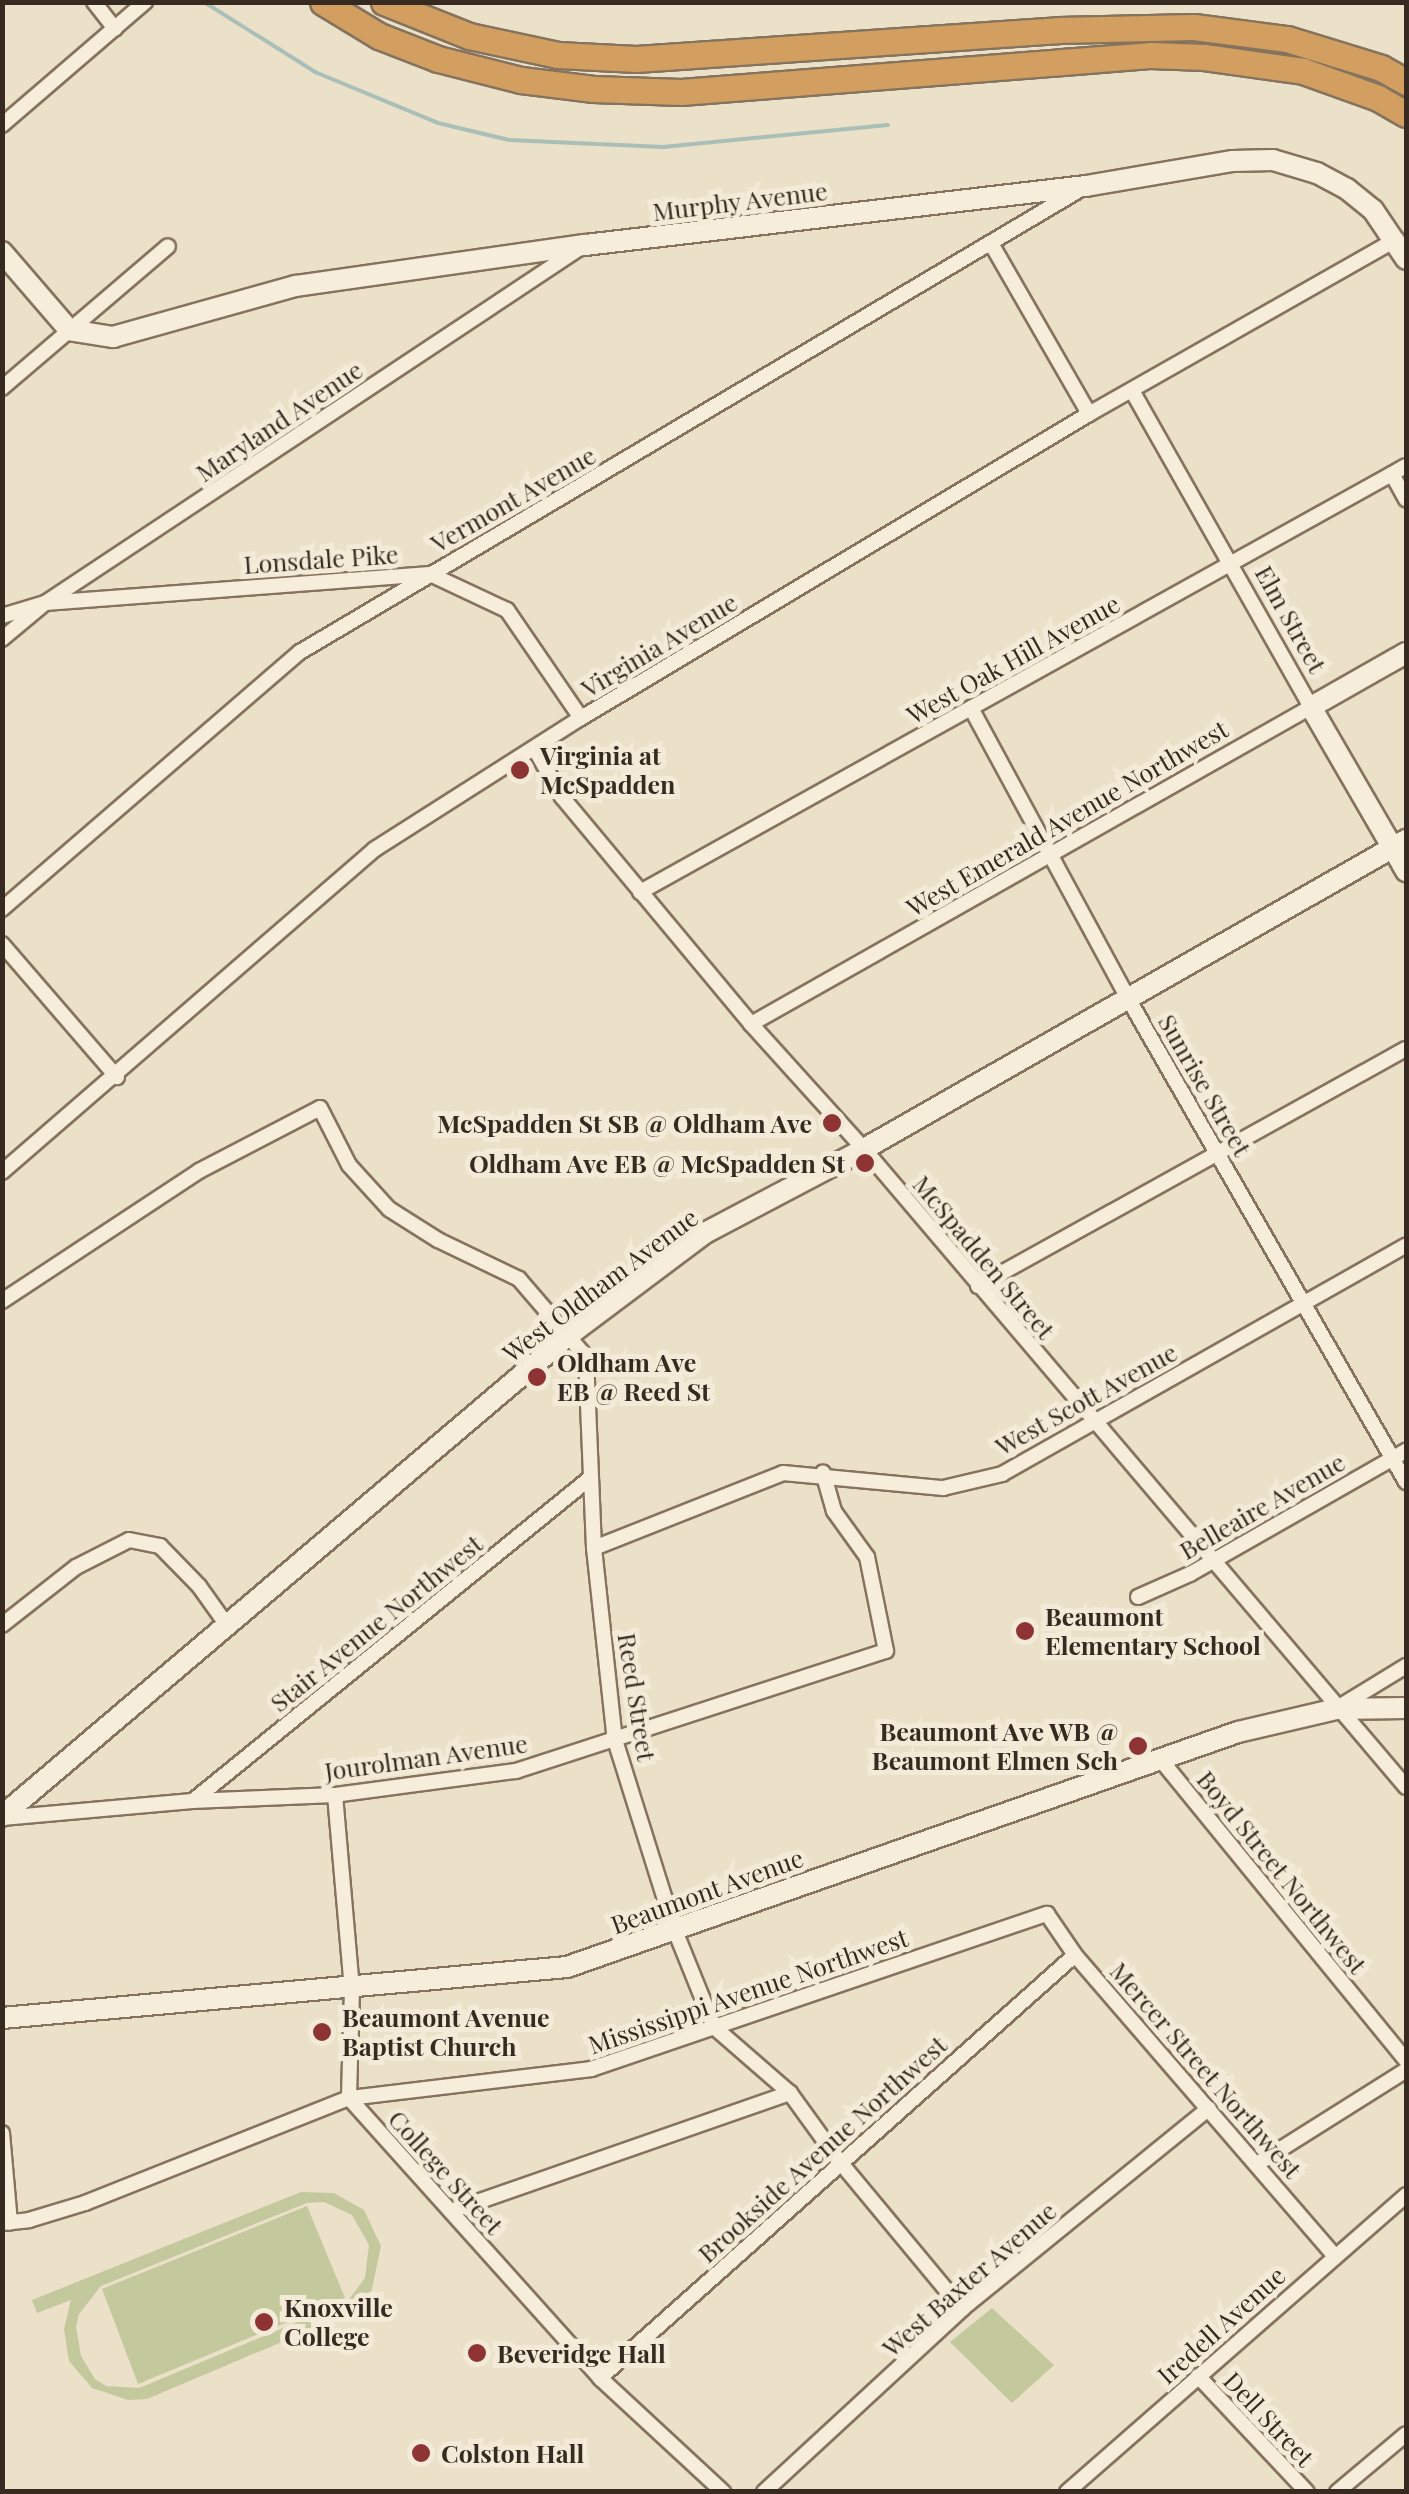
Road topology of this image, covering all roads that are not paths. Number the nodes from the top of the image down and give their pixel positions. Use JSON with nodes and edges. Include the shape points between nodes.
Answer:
{"nodes":[{"id":1,"x":94,"y":2,"type":"edge"},
{"id":2,"x":145,"y":2,"type":"edge"},
{"id":3,"x":322,"y":2,"type":"edge"},
{"id":4,"x":384,"y":2,"type":"edge"},
{"id":5,"x":114,"y":29,"type":"junction"},
{"id":6,"x":1406,"y":82,"type":"edge"},
{"id":7,"x":1406,"y":114,"type":"edge"},
{"id":8,"x":2,"y":124,"type":"edge"},
{"id":9,"x":1086,"y":186,"type":"junction"},
{"id":10,"x":1396,"y":238,"type":"junction"},
{"id":11,"x":585,"y":245,"type":"junction"},
{"id":12,"x":992,"y":245,"type":"junction"},
{"id":13,"x":168,"y":246,"type":"dead end"},
{"id":14,"x":2,"y":252,"type":"edge"},
{"id":15,"x":1406,"y":259,"type":"edge"},
{"id":16,"x":69,"y":330,"type":"junction"},
{"id":17,"x":2,"y":388,"type":"edge"},
{"id":18,"x":1132,"y":392,"type":"junction"},
{"id":19,"x":1089,"y":414,"type":"junction"},
{"id":20,"x":1406,"y":466,"type":"edge"},
{"id":21,"x":1392,"y":474,"type":"junction"},
{"id":22,"x":1406,"y":498,"type":"edge"},
{"id":23,"x":1232,"y":564,"type":"junction"},
{"id":24,"x":430,"y":574,"type":"junction"},
{"id":25,"x":45,"y":603,"type":"junction"},
{"id":26,"x":2,"y":616,"type":"edge"},
{"id":27,"x":2,"y":639,"type":"edge"},
{"id":28,"x":1406,"y":652,"type":"edge"},
{"id":29,"x":1310,"y":707,"type":"junction"},
{"id":30,"x":971,"y":708,"type":"junction"},
{"id":31,"x":581,"y":718,"type":"junction"},
{"id":32,"x":536,"y":751,"type":"junction"},
{"id":33,"x":1400,"y":844,"type":"edge"},
{"id":34,"x":1052,"y":856,"type":"junction"},
{"id":35,"x":1406,"y":871,"type":"edge"},
{"id":36,"x":640,"y":892,"type":"junction"},
{"id":37,"x":2,"y":908,"type":"edge"},
{"id":38,"x":2,"y":944,"type":"edge"},
{"id":39,"x":1129,"y":1000,"type":"junction"},
{"id":40,"x":751,"y":1024,"type":"junction"},
{"id":41,"x":1406,"y":1048,"type":"edge"},
{"id":42,"x":117,"y":1077,"type":"junction"},
{"id":43,"x":864,"y":1149,"type":"junction"},
{"id":44,"x":1220,"y":1154,"type":"junction"},
{"id":45,"x":2,"y":1172,"type":"edge"},
{"id":46,"x":1406,"y":1245,"type":"edge"},
{"id":47,"x":978,"y":1286,"type":"junction"},
{"id":48,"x":2,"y":1301,"type":"edge"},
{"id":49,"x":1306,"y":1303,"type":"junction"},
{"id":50,"x":569,"y":1335,"type":"junction"},
{"id":51,"x":1094,"y":1420,"type":"junction"},
{"id":52,"x":1400,"y":1454,"type":"edge"},
{"id":53,"x":823,"y":1473,"type":"junction"},
{"id":54,"x":589,"y":1479,"type":"junction"},
{"id":55,"x":1406,"y":1482,"type":"edge"},
{"id":56,"x":594,"y":1548,"type":"junction"},
{"id":57,"x":1212,"y":1558,"type":"junction"},
{"id":58,"x":1138,"y":1597,"type":"dead end"},
{"id":59,"x":226,"y":1624,"type":"junction"},
{"id":60,"x":2,"y":1625,"type":"edge"},
{"id":61,"x":1406,"y":1666,"type":"edge"},
{"id":62,"x":1336,"y":1708,"type":"junction"},
{"id":63,"x":1406,"y":1708,"type":"edge"},
{"id":64,"x":615,"y":1740,"type":"junction"},
{"id":65,"x":1161,"y":1760,"type":"junction"},
{"id":66,"x":1406,"y":1786,"type":"edge"},
{"id":67,"x":336,"y":1795,"type":"junction"},
{"id":68,"x":192,"y":1801,"type":"junction"},
{"id":69,"x":2,"y":1817,"type":"edge"},
{"id":70,"x":1046,"y":1914,"type":"joint"},
{"id":71,"x":674,"y":1928,"type":"junction"},
{"id":72,"x":1075,"y":1955,"type":"junction"},
{"id":73,"x":352,"y":1989,"type":"junction"},
{"id":74,"x":2,"y":2018,"type":"edge"},
{"id":75,"x":714,"y":2027,"type":"junction"},
{"id":76,"x":1406,"y":2060,"type":"edge"},
{"id":77,"x":1406,"y":2070,"type":"edge"},
{"id":78,"x":790,"y":2093,"type":"junction"},
{"id":79,"x":349,"y":2098,"type":"junction"},
{"id":80,"x":1210,"y":2108,"type":"junction"},
{"id":81,"x":2,"y":2134,"type":"edge"},
{"id":82,"x":840,"y":2162,"type":"junction"},
{"id":83,"x":1257,"y":2164,"type":"junction"},
{"id":84,"x":1406,"y":2195,"type":"edge"},
{"id":85,"x":451,"y":2210,"type":"junction"},
{"id":86,"x":6,"y":2223,"type":"edge"},
{"id":87,"x":1333,"y":2254,"type":"junction"},
{"id":88,"x":962,"y":2309,"type":"junction"},
{"id":89,"x":1198,"y":2376,"type":"junction"},
{"id":90,"x":600,"y":2378,"type":"junction"},
{"id":91,"x":1406,"y":2434,"type":"edge"},
{"id":92,"x":723,"y":2492,"type":"edge"},
{"id":93,"x":764,"y":2492,"type":"edge"},
{"id":94,"x":1066,"y":2492,"type":"edge"},
{"id":95,"x":1307,"y":2492,"type":"edge"},
{"id":96,"x":1337,"y":2492,"type":"edge"}],
"edges":[{"from":1,"to":5,"type":"street"},
{"from":2,"to":5,"type":"street"},
{"from":3,"to":7,"type":"highway","via":[[379,36],[438,59],[593,89],[681,92],[1150,54],[1303,71]]},
{"from":4,"to":6,"type":"highway","via":[[469,36],[558,55],[636,59],[1194,27],[1302,43]]},
{"from":5,"to":8,"type":"street"},
{"from":9,"to":10,"type":"street","name":"Murphy Avenue","via":[[1233,160],[1273,160],[1347,189]]},
{"from":9,"to":11,"type":"street","name":"Murphy Avenue"},
{"from":9,"to":12,"type":"street","name":"Vermont Avenue"},
{"from":10,"to":15,"type":"street","name":"Murphy Avenue"},
{"from":10,"to":18,"type":"street","name":"Virginia Avenue"},
{"from":11,"to":16,"type":"street","name":"Murphy Avenue","via":[[296,286],[112,337]]},
{"from":11,"to":25,"type":"street","name":"Maryland Avenue"},
{"from":12,"to":19,"type":"street"},
{"from":12,"to":24,"type":"street","name":"Vermont Avenue"},
{"from":13,"to":16,"type":"street"},
{"from":14,"to":16,"type":"street"},
{"from":16,"to":17,"type":"street"},
{"from":18,"to":19,"type":"street","name":"Virginia Avenue"},
{"from":18,"to":23,"type":"street","name":"Elm Street"},
{"from":19,"to":31,"type":"street","name":"Virginia Avenue"},
{"from":20,"to":21,"type":"street","name":"West Oak Hill Avenue"},
{"from":21,"to":22,"type":"street"},
{"from":21,"to":23,"type":"street","name":"West Oak Hill Avenue"},
{"from":23,"to":29,"type":"street","name":"Elm Street"},
{"from":23,"to":30,"type":"street","name":"West Oak Hill Avenue"},
{"from":24,"to":25,"type":"street","name":"Lonsdale Pike"},
{"from":24,"to":31,"type":"street","name":"Lonsdale Pike","via":[[507,610]]},
{"from":24,"to":37,"type":"street","name":"Vermont Avenue","via":[[300,652]]},
{"from":25,"to":26,"type":"street","name":"Lonsdale Pike"},
{"from":25,"to":27,"type":"street","name":"Maryland Avenue"},
{"from":28,"to":29,"type":"street","name":"West Emerald Avenue Northwest"},
{"from":29,"to":33,"type":"street","name":"Elm Street"},
{"from":29,"to":34,"type":"street","name":"West Emerald Avenue Northwest"},
{"from":30,"to":34,"type":"street","name":"Sunrise Street"},
{"from":30,"to":36,"type":"street","name":"West Oak Hill Avenue"},
{"from":31,"to":32,"type":"street","name":"Virginia Avenue"},
{"from":32,"to":36,"type":"street","name":"McSpadden Street","via":[[562,796]]},
{"from":32,"to":42,"type":"street","name":"Virginia Avenue","via":[[375,850]]},
{"from":33,"to":35,"type":"street","name":"Elm Street"},
{"from":33,"to":39,"type":"street","name":"West Oldham Avenue"},
{"from":34,"to":39,"type":"street","name":"Sunrise Street"},
{"from":34,"to":40,"type":"street","name":"West Emerald Avenue Northwest"},
{"from":36,"to":40,"type":"street","name":"McSpadden Street"},
{"from":38,"to":42,"type":"street"},
{"from":39,"to":43,"type":"street","name":"West Oldham Avenue"},
{"from":39,"to":44,"type":"street","name":"Sunrise Street"},
{"from":40,"to":43,"type":"street","name":"McSpadden Street"},
{"from":41,"to":44,"type":"street"},
{"from":42,"to":45,"type":"street","name":"Virginia Avenue"},
{"from":43,"to":47,"type":"street","name":"McSpadden Street"},
{"from":43,"to":50,"type":"street","name":"West Oldham Avenue","via":[[705,1233]]},
{"from":44,"to":47,"type":"street"},
{"from":44,"to":49,"type":"street","name":"Sunrise Street"},
{"from":46,"to":49,"type":"street","name":"West Scott Avenue"},
{"from":47,"to":51,"type":"street","name":"McSpadden Street"},
{"from":48,"to":50,"type":"street","name":"Reed Street","via":[[198,1170],[320,1108],[348,1165],[389,1208],[519,1278]]},
{"from":49,"to":51,"type":"street","name":"West Scott Avenue"},
{"from":49,"to":52,"type":"street","name":"Sunrise Street"},
{"from":50,"to":54,"type":"street","name":"Reed Street","via":[[586,1356]]},
{"from":50,"to":59,"type":"street","name":"West Oldham Avenue"},
{"from":51,"to":53,"type":"street","name":"West Scott Avenue","via":[[1002,1474],[943,1488]]},
{"from":51,"to":57,"type":"street","name":"McSpadden Street"},
{"from":52,"to":55,"type":"street","name":"Sunrise Street"},
{"from":52,"to":57,"type":"street","name":"Belleaire Avenue"},
{"from":53,"to":56,"type":"street","name":"West Scott Avenue","via":[[783,1473]]},
{"from":53,"to":64,"type":"street","name":"Jourolman Avenue","via":[[834,1511],[867,1557],[886,1651]]},
{"from":54,"to":56,"type":"street","name":"Reed Street"},
{"from":54,"to":68,"type":"street","name":"Stair Avenue Northwest"},
{"from":56,"to":64,"type":"street","name":"Reed Street"},
{"from":57,"to":58,"type":"street","name":"Belleaire Avenue"},
{"from":57,"to":62,"type":"street","name":"McSpadden Street"},
{"from":59,"to":60,"type":"street","via":[[160,1546],[129,1540],[76,1567]]},
{"from":59,"to":69,"type":"street","name":"West Oldham Avenue"},
{"from":61,"to":62,"type":"street"},
{"from":62,"to":63,"type":"street","name":"Beaumont Avenue"},
{"from":62,"to":65,"type":"street","name":"Beaumont Avenue"},
{"from":62,"to":66,"type":"street","name":"McSpadden Street"},
{"from":64,"to":67,"type":"street","name":"Jourolman Avenue","via":[[516,1772]]},
{"from":64,"to":71,"type":"street","name":"Reed Street"},
{"from":65,"to":71,"type":"street","name":"Beaumont Avenue"},
{"from":65,"to":76,"type":"street","name":"Boyd Street Northwest"},
{"from":67,"to":68,"type":"street","name":"Jourolman Avenue"},
{"from":67,"to":73,"type":"street"},
{"from":68,"to":69,"type":"street","name":"Jourolman Avenue"},
{"from":70,"to":72,"type":"street","name":"Mercer Street Northwest"},
{"from":70,"to":75,"type":"street","name":"Mississippi Avenue Northwest"},
{"from":71,"to":73,"type":"street","name":"Beaumont Avenue","via":[[567,1967]]},
{"from":71,"to":75,"type":"street","name":"Reed Street"},
{"from":72,"to":80,"type":"street","name":"Mercer Street Northwest"},
{"from":72,"to":82,"type":"street","name":"Brookside Avenue Northwest"},
{"from":73,"to":74,"type":"street","name":"Beaumont Avenue"},
{"from":73,"to":79,"type":"street"},
{"from":75,"to":78,"type":"street","name":"Reed Street"},
{"from":75,"to":79,"type":"street","name":"Mississippi Avenue Northwest","via":[[592,2069]]},
{"from":77,"to":83,"type":"street"},
{"from":78,"to":82,"type":"street","name":"Reed Street"},
{"from":78,"to":85,"type":"street"},
{"from":79,"to":85,"type":"street","name":"College Street"},
{"from":79,"to":86,"type":"street","name":"Mississippi Avenue Northwest","via":[[85,2203]]},
{"from":80,"to":83,"type":"street","name":"Mercer Street Northwest"},
{"from":80,"to":88,"type":"street","name":"West Baxter Avenue"},
{"from":81,"to":86,"type":"street"},
{"from":82,"to":88,"type":"street","name":"Reed Street"},
{"from":82,"to":90,"type":"street","name":"Brookside Avenue Northwest"},
{"from":83,"to":87,"type":"street","name":"Mercer Street Northwest"},
{"from":84,"to":87,"type":"street","name":"Iredell Avenue"},
{"from":85,"to":90,"type":"street","name":"College Street"},
{"from":87,"to":89,"type":"street","name":"Iredell Avenue"},
{"from":88,"to":93,"type":"street","name":"West Baxter Avenue"},
{"from":89,"to":94,"type":"street","name":"Iredell Avenue"},
{"from":89,"to":95,"type":"street","name":"Dell Street"},
{"from":90,"to":92,"type":"street","name":"College Street"},
{"from":91,"to":96,"type":"street"}]}
